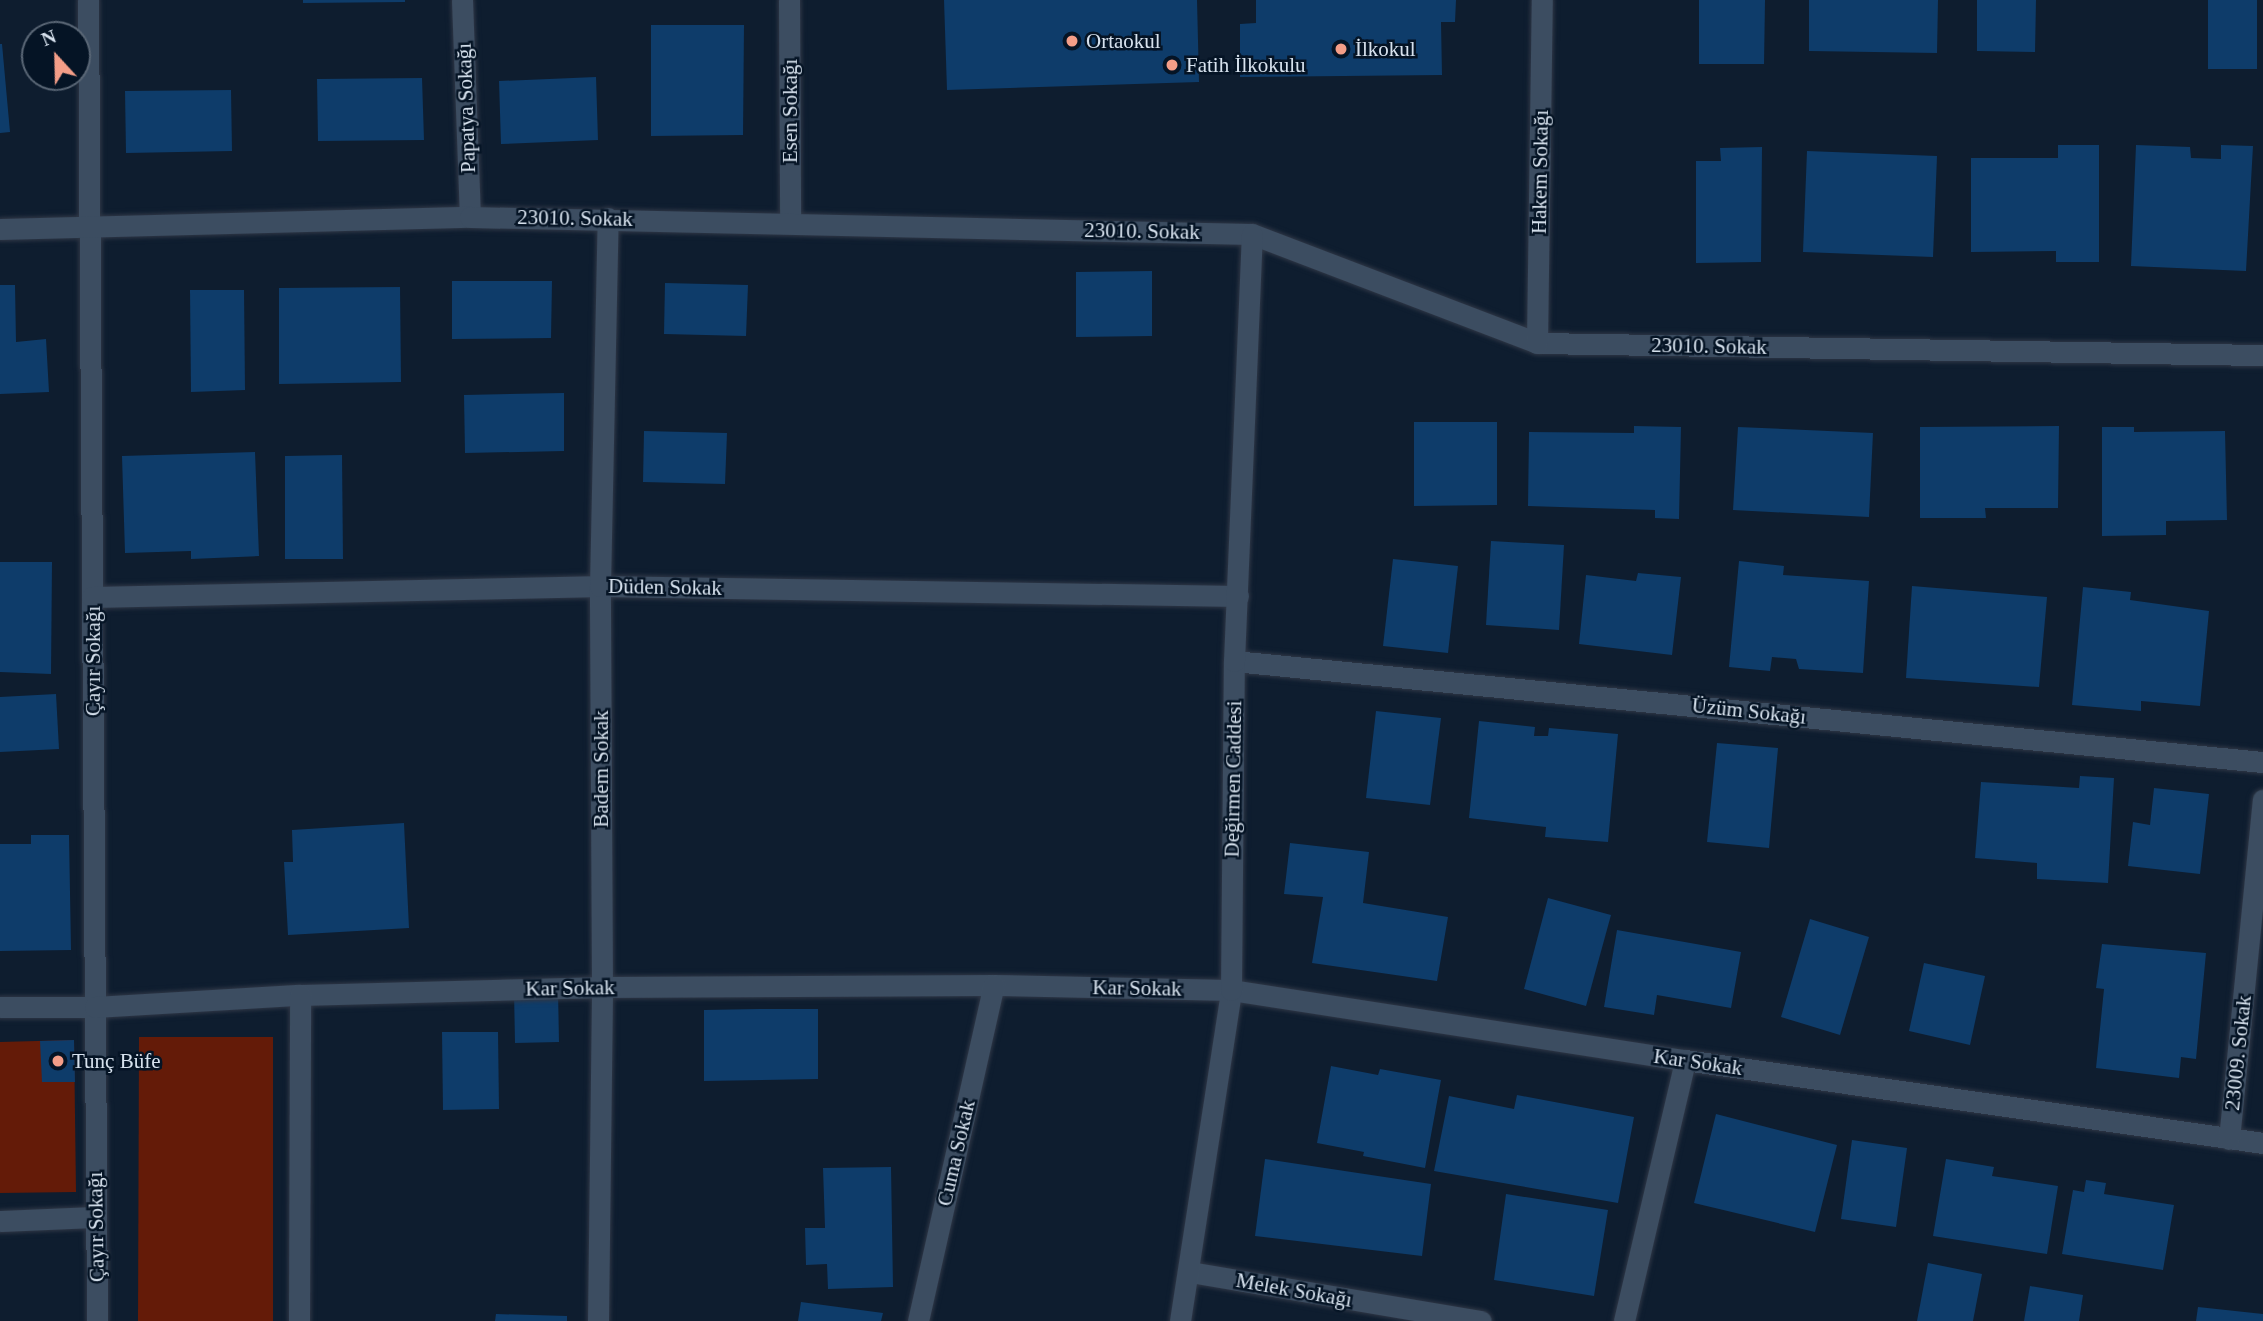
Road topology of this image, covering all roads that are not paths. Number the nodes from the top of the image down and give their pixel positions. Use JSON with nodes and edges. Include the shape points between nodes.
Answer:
{"nodes":[{"id":1,"x":88,"y":0,"type":"edge"},
{"id":2,"x":463,"y":0,"type":"edge"},
{"id":3,"x":789,"y":0,"type":"edge"},
{"id":4,"x":1542,"y":0,"type":"edge"},
{"id":5,"x":470,"y":217,"type":"junction"},
{"id":6,"x":608,"y":218,"type":"junction"},
{"id":7,"x":790,"y":223,"type":"junction"},
{"id":8,"x":90,"y":227,"type":"junction"},
{"id":9,"x":0,"y":229,"type":"edge"},
{"id":10,"x":1252,"y":234,"type":"junction"},
{"id":11,"x":1537,"y":343,"type":"junction"},
{"id":12,"x":2263,"y":355,"type":"edge"},
{"id":13,"x":600,"y":586,"type":"junction"},
{"id":14,"x":1238,"y":596,"type":"junction"},
{"id":15,"x":92,"y":597,"type":"junction"},
{"id":16,"x":1234,"y":661,"type":"junction"},
{"id":17,"x":2263,"y":762,"type":"edge"},
{"id":18,"x":2263,"y":800,"type":"edge"},
{"id":19,"x":994,"y":985,"type":"junction"},
{"id":20,"x":603,"y":988,"type":"junction"},
{"id":21,"x":1231,"y":990,"type":"junction"},
{"id":22,"x":300,"y":995,"type":"junction"},
{"id":23,"x":0,"y":1007,"type":"edge"},
{"id":24,"x":95,"y":1007,"type":"junction"},
{"id":25,"x":1685,"y":1060,"type":"junction"},
{"id":26,"x":2229,"y":1139,"type":"junction"},
{"id":27,"x":2263,"y":1143,"type":"edge"},
{"id":28,"x":95,"y":1217,"type":"junction"},
{"id":29,"x":0,"y":1221,"type":"edge"},
{"id":30,"x":1190,"y":1272,"type":"junction"},
{"id":31,"x":97,"y":1321,"type":"edge"},
{"id":32,"x":299,"y":1321,"type":"edge"},
{"id":33,"x":598,"y":1321,"type":"edge"},
{"id":34,"x":918,"y":1321,"type":"edge"},
{"id":35,"x":1180,"y":1321,"type":"edge"},
{"id":36,"x":1481,"y":1321,"type":"edge"},
{"id":37,"x":1624,"y":1321,"type":"edge"}],
"edges":[{"from":1,"to":8,"type":"street","name":"Çayır Sokağı"},
{"from":2,"to":5,"type":"street","name":"Papatya Sokağı"},
{"from":3,"to":7,"type":"street","name":"Esen Sokağı"},
{"from":4,"to":11,"type":"street","name":"Hakem Sokağı"},
{"from":5,"to":6,"type":"street","name":"23010. Sokak"},
{"from":5,"to":8,"type":"street","name":"23010. Sokak"},
{"from":6,"to":7,"type":"street","name":"23010. Sokak"},
{"from":6,"to":13,"type":"street","name":"Badem Sokak"},
{"from":7,"to":10,"type":"street","name":"23010. Sokak"},
{"from":8,"to":9,"type":"street","name":"23010. Sokak"},
{"from":8,"to":15,"type":"street","name":"Çayır Sokağı"},
{"from":10,"to":11,"type":"street","name":"23010. Sokak"},
{"from":10,"to":14,"type":"street","name":"Değirmen Caddesi"},
{"from":11,"to":12,"type":"street","name":"23010. Sokak"},
{"from":13,"to":14,"type":"street","name":"Düden Sokak"},
{"from":13,"to":15,"type":"street","name":"Düden Sokak"},
{"from":13,"to":20,"type":"street","name":"Badem Sokak"},
{"from":14,"to":16,"type":"street","name":"Değirmen Caddesi"},
{"from":15,"to":24,"type":"street","name":"Çayır Sokağı"},
{"from":16,"to":17,"type":"street","name":"Üzüm Sokağı"},
{"from":16,"to":21,"type":"street","name":"Değirmen Caddesi"},
{"from":18,"to":26,"type":"street","name":"23009. Sokak"},
{"from":19,"to":20,"type":"street","name":"Kar Sokak"},
{"from":19,"to":21,"type":"street","name":"Kar Sokak"},
{"from":19,"to":34,"type":"street","name":"Cuma Sokak"},
{"from":20,"to":22,"type":"street","name":"Kar Sokak"},
{"from":20,"to":33,"type":"street","name":"Badem Sokak"},
{"from":21,"to":25,"type":"street","name":"Kar Sokak"},
{"from":21,"to":30,"type":"street","name":"Değirmen Caddesi"},
{"from":22,"to":24,"type":"street","name":"Kar Sokak"},
{"from":22,"to":32,"type":"street"},
{"from":23,"to":24,"type":"street","name":"Kar Sokak"},
{"from":24,"to":28,"type":"street","name":"Çayır Sokağı"},
{"from":25,"to":26,"type":"street","name":"Kar Sokak"},
{"from":25,"to":37,"type":"street"},
{"from":26,"to":27,"type":"street","name":"Kar Sokak"},
{"from":28,"to":29,"type":"street"},
{"from":28,"to":31,"type":"street","name":"Çayır Sokağı"},
{"from":30,"to":35,"type":"street","name":"Değirmen Caddesi"},
{"from":30,"to":36,"type":"street","name":"Melek Sokağı"}]}
